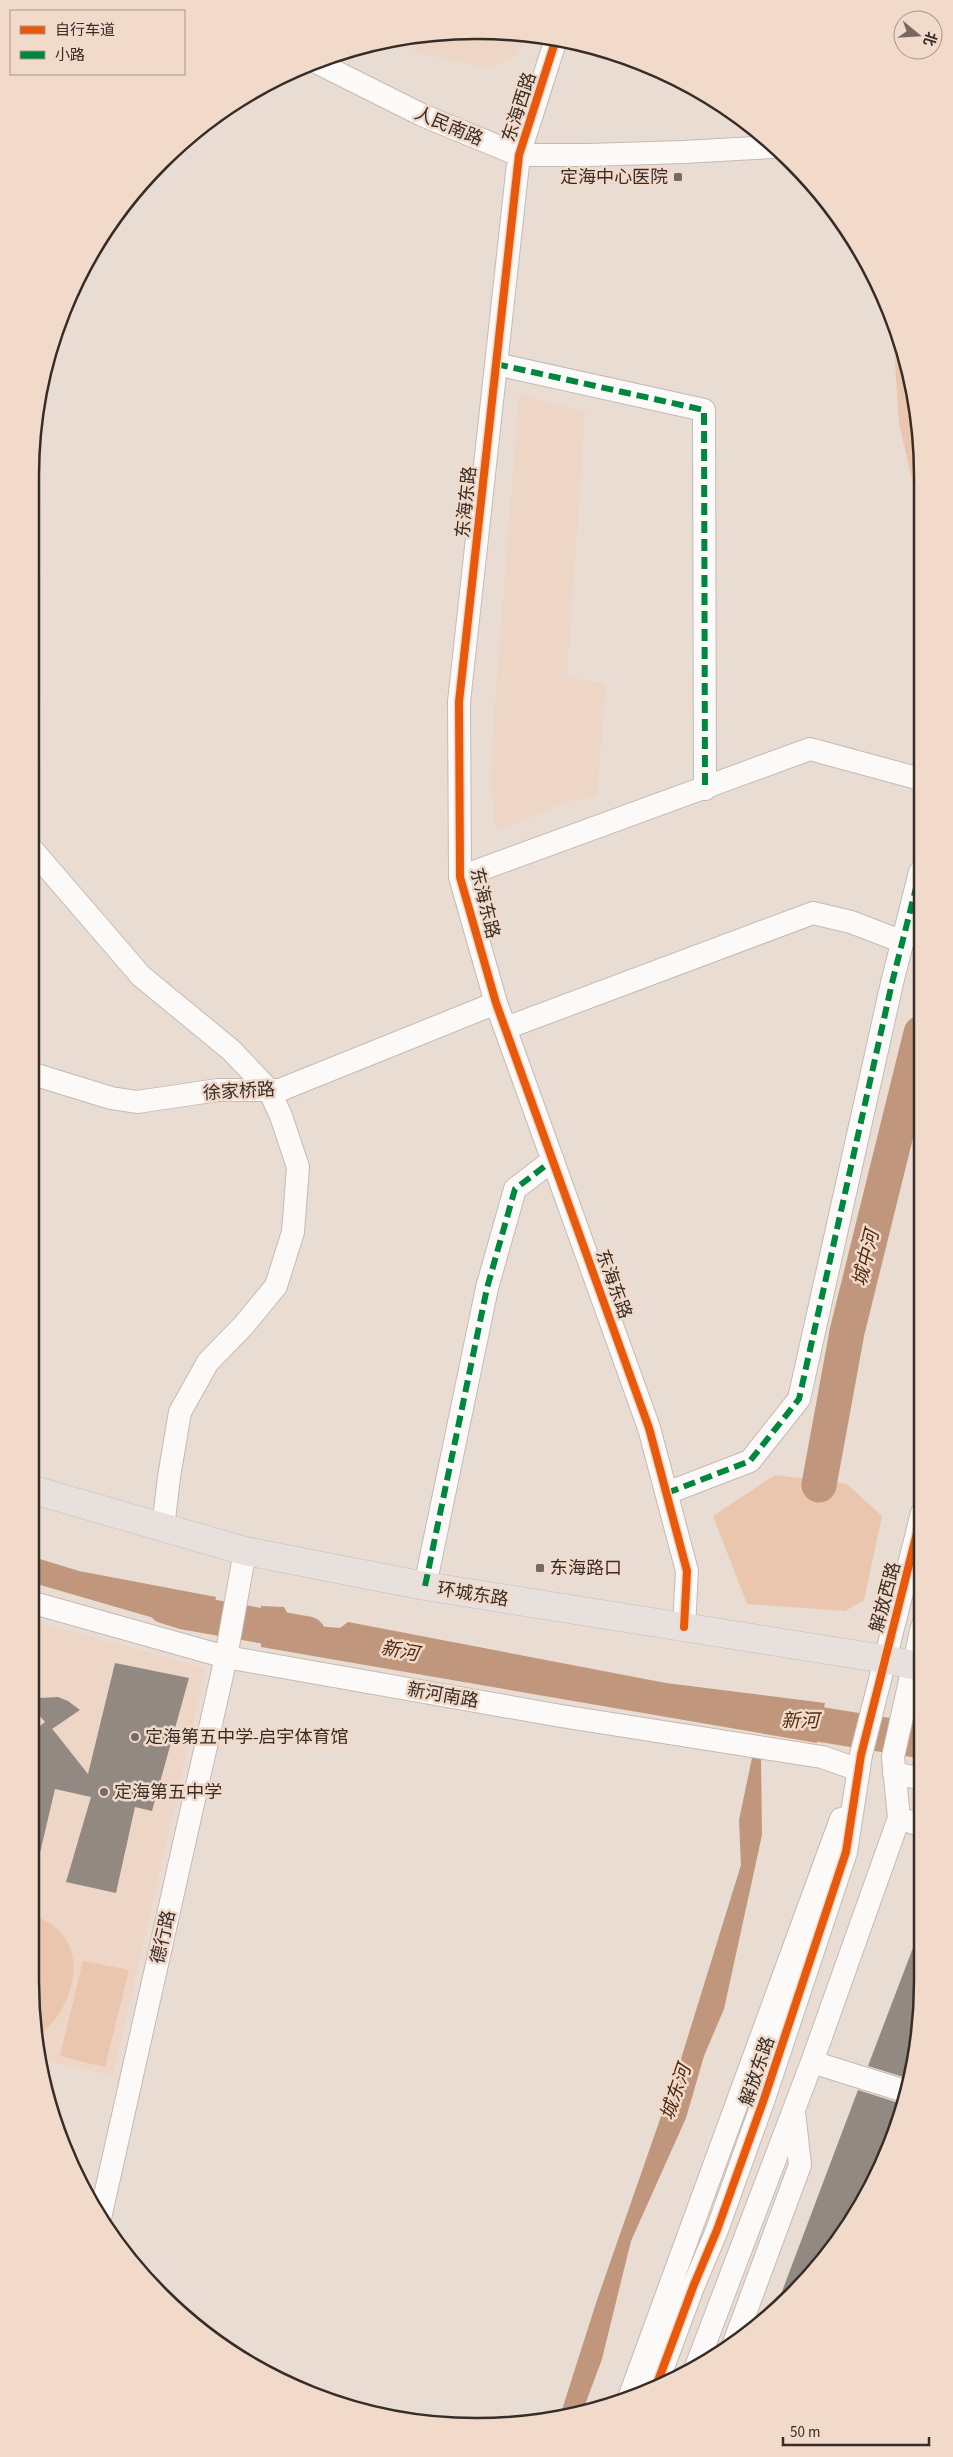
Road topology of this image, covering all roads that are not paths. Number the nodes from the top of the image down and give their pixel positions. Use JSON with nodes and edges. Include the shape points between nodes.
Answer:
{"nodes":[{"id":1,"x":554,"y":46,"type":"edge"},
{"id":2,"x":325,"y":66,"type":"edge"},
{"id":3,"x":764,"y":146,"type":"edge"},
{"id":4,"x":519,"y":154,"type":"junction"},
{"id":5,"x":496,"y":364,"type":"junction"},
{"id":6,"x":914,"y":777,"type":"edge"},
{"id":7,"x":705,"y":789,"type":"junction"},
{"id":8,"x":39,"y":857,"type":"edge"},
{"id":9,"x":460,"y":877,"type":"junction"},
{"id":10,"x":914,"y":897,"type":"edge"},
{"id":11,"x":903,"y":942,"type":"junction"},
{"id":12,"x":496,"y":1003,"type":"junction"},
{"id":13,"x":506,"y":1028,"type":"junction"},
{"id":14,"x":39,"y":1076,"type":"edge"},
{"id":15,"x":269,"y":1090,"type":"junction"},
{"id":16,"x":553,"y":1160,"type":"junction"},
{"id":17,"x":39,"y":1492,"type":"edge"},
{"id":18,"x":667,"y":1493,"type":"junction"},
{"id":19,"x":163,"y":1528,"type":"junction"},
{"id":20,"x":914,"y":1544,"type":"edge"},
{"id":21,"x":245,"y":1551,"type":"junction"},
{"id":22,"x":425,"y":1586,"type":"junction"},
{"id":23,"x":39,"y":1605,"type":"edge"},
{"id":24,"x":684,"y":1628,"type":"junction"},
{"id":25,"x":226,"y":1657,"type":"junction"},
{"id":26,"x":884,"y":1659,"type":"junction"},
{"id":27,"x":914,"y":1665,"type":"edge"},
{"id":28,"x":914,"y":1678,"type":"edge"},
{"id":29,"x":860,"y":1762,"type":"junction"},
{"id":30,"x":894,"y":1765,"type":"junction"},
{"id":31,"x":914,"y":1775,"type":"edge"},
{"id":32,"x":899,"y":1818,"type":"junction"},
{"id":33,"x":914,"y":1823,"type":"edge"},
{"id":34,"x":812,"y":2062,"type":"junction"},
{"id":35,"x":900,"y":2090,"type":"edge"},
{"id":36,"x":764,"y":2099,"type":"junction"},
{"id":37,"x":793,"y":2109,"type":"junction"},
{"id":38,"x":102,"y":2207,"type":"edge"},
{"id":39,"x":738,"y":2331,"type":"edge"},
{"id":40,"x":700,"y":2357,"type":"edge"},
{"id":41,"x":659,"y":2378,"type":"edge"},
{"id":42,"x":632,"y":2389,"type":"edge"}],
"edges":[{"from":1,"to":4,"type":"street","name":"东海西路"},
{"from":2,"to":4,"type":"street","name":"人民南路","via":[[422,115]]},
{"from":3,"to":4,"type":"street","name":"人民南路","via":[[664,153]]},
{"from":4,"to":5,"type":"street","name":"东海东路"},
{"from":5,"to":7,"type":"street","via":[[704,410]]},
{"from":5,"to":9,"type":"street","name":"东海东路","via":[[459,702]]},
{"from":6,"to":7,"type":"street","via":[[810,749]]},
{"from":7,"to":9,"type":"street"},
{"from":8,"to":15,"type":"street","via":[[141,976],[231,1050]]},
{"from":9,"to":12,"type":"street","name":"东海东路"},
{"from":10,"to":11,"type":"street"},
{"from":11,"to":13,"type":"street","via":[[851,922],[813,913]]},
{"from":11,"to":18,"type":"street","via":[[799,1398],[750,1461]]},
{"from":12,"to":13,"type":"street","name":"东海东路"},
{"from":12,"to":15,"type":"street","name":"徐家桥路","via":[[280,1090]]},
{"from":13,"to":16,"type":"street","name":"东海东路"},
{"from":14,"to":15,"type":"street","name":"徐家桥路","via":[[111,1098],[138,1102],[218,1090]]},
{"from":15,"to":19,"type":"street","via":[[298,1167],[293,1232],[276,1286],[244,1326],[208,1362],[180,1412]]},
{"from":16,"to":18,"type":"street","name":"东海东路","via":[[650,1428]]},
{"from":16,"to":22,"type":"street","via":[[515,1189],[487,1288]]},
{"from":17,"to":19,"type":"main road","name":"环城东路"},
{"from":18,"to":24,"type":"street","name":"东海东路","via":[[687,1571]]},
{"from":19,"to":21,"type":"main road","name":"环城东路"},
{"from":20,"to":26,"type":"street","name":"解放西路"},
{"from":21,"to":22,"type":"main road","name":"环城东路"},
{"from":21,"to":25,"type":"street","name":"德行路"},
{"from":22,"to":24,"type":"main road","name":"环城东路"},
{"from":23,"to":25,"type":"street","name":"新河南路"},
{"from":24,"to":26,"type":"main road","name":"环城东路"},
{"from":25,"to":29,"type":"street","name":"新河南路","via":[[561,1716]]},
{"from":25,"to":38,"type":"street","name":"德行路"},
{"from":26,"to":27,"type":"main road","name":"环城东路"},
{"from":26,"to":29,"type":"street","name":"解放西路"},
{"from":28,"to":30,"type":"street","via":[[903,1711]]},
{"from":29,"to":36,"type":"street","name":"解放东路","via":[[846,1852]]},
{"from":29,"to":42,"type":"street"},
{"from":30,"to":31,"type":"street"},
{"from":30,"to":32,"type":"street"},
{"from":32,"to":33,"type":"street"},
{"from":32,"to":34,"type":"street"},
{"from":34,"to":35,"type":"street"},
{"from":34,"to":37,"type":"street"},
{"from":36,"to":37,"type":"street"},
{"from":36,"to":41,"type":"street","name":"解放东路"},
{"from":37,"to":39,"type":"street","via":[[800,2165]]},
{"from":37,"to":40,"type":"street"}]}
